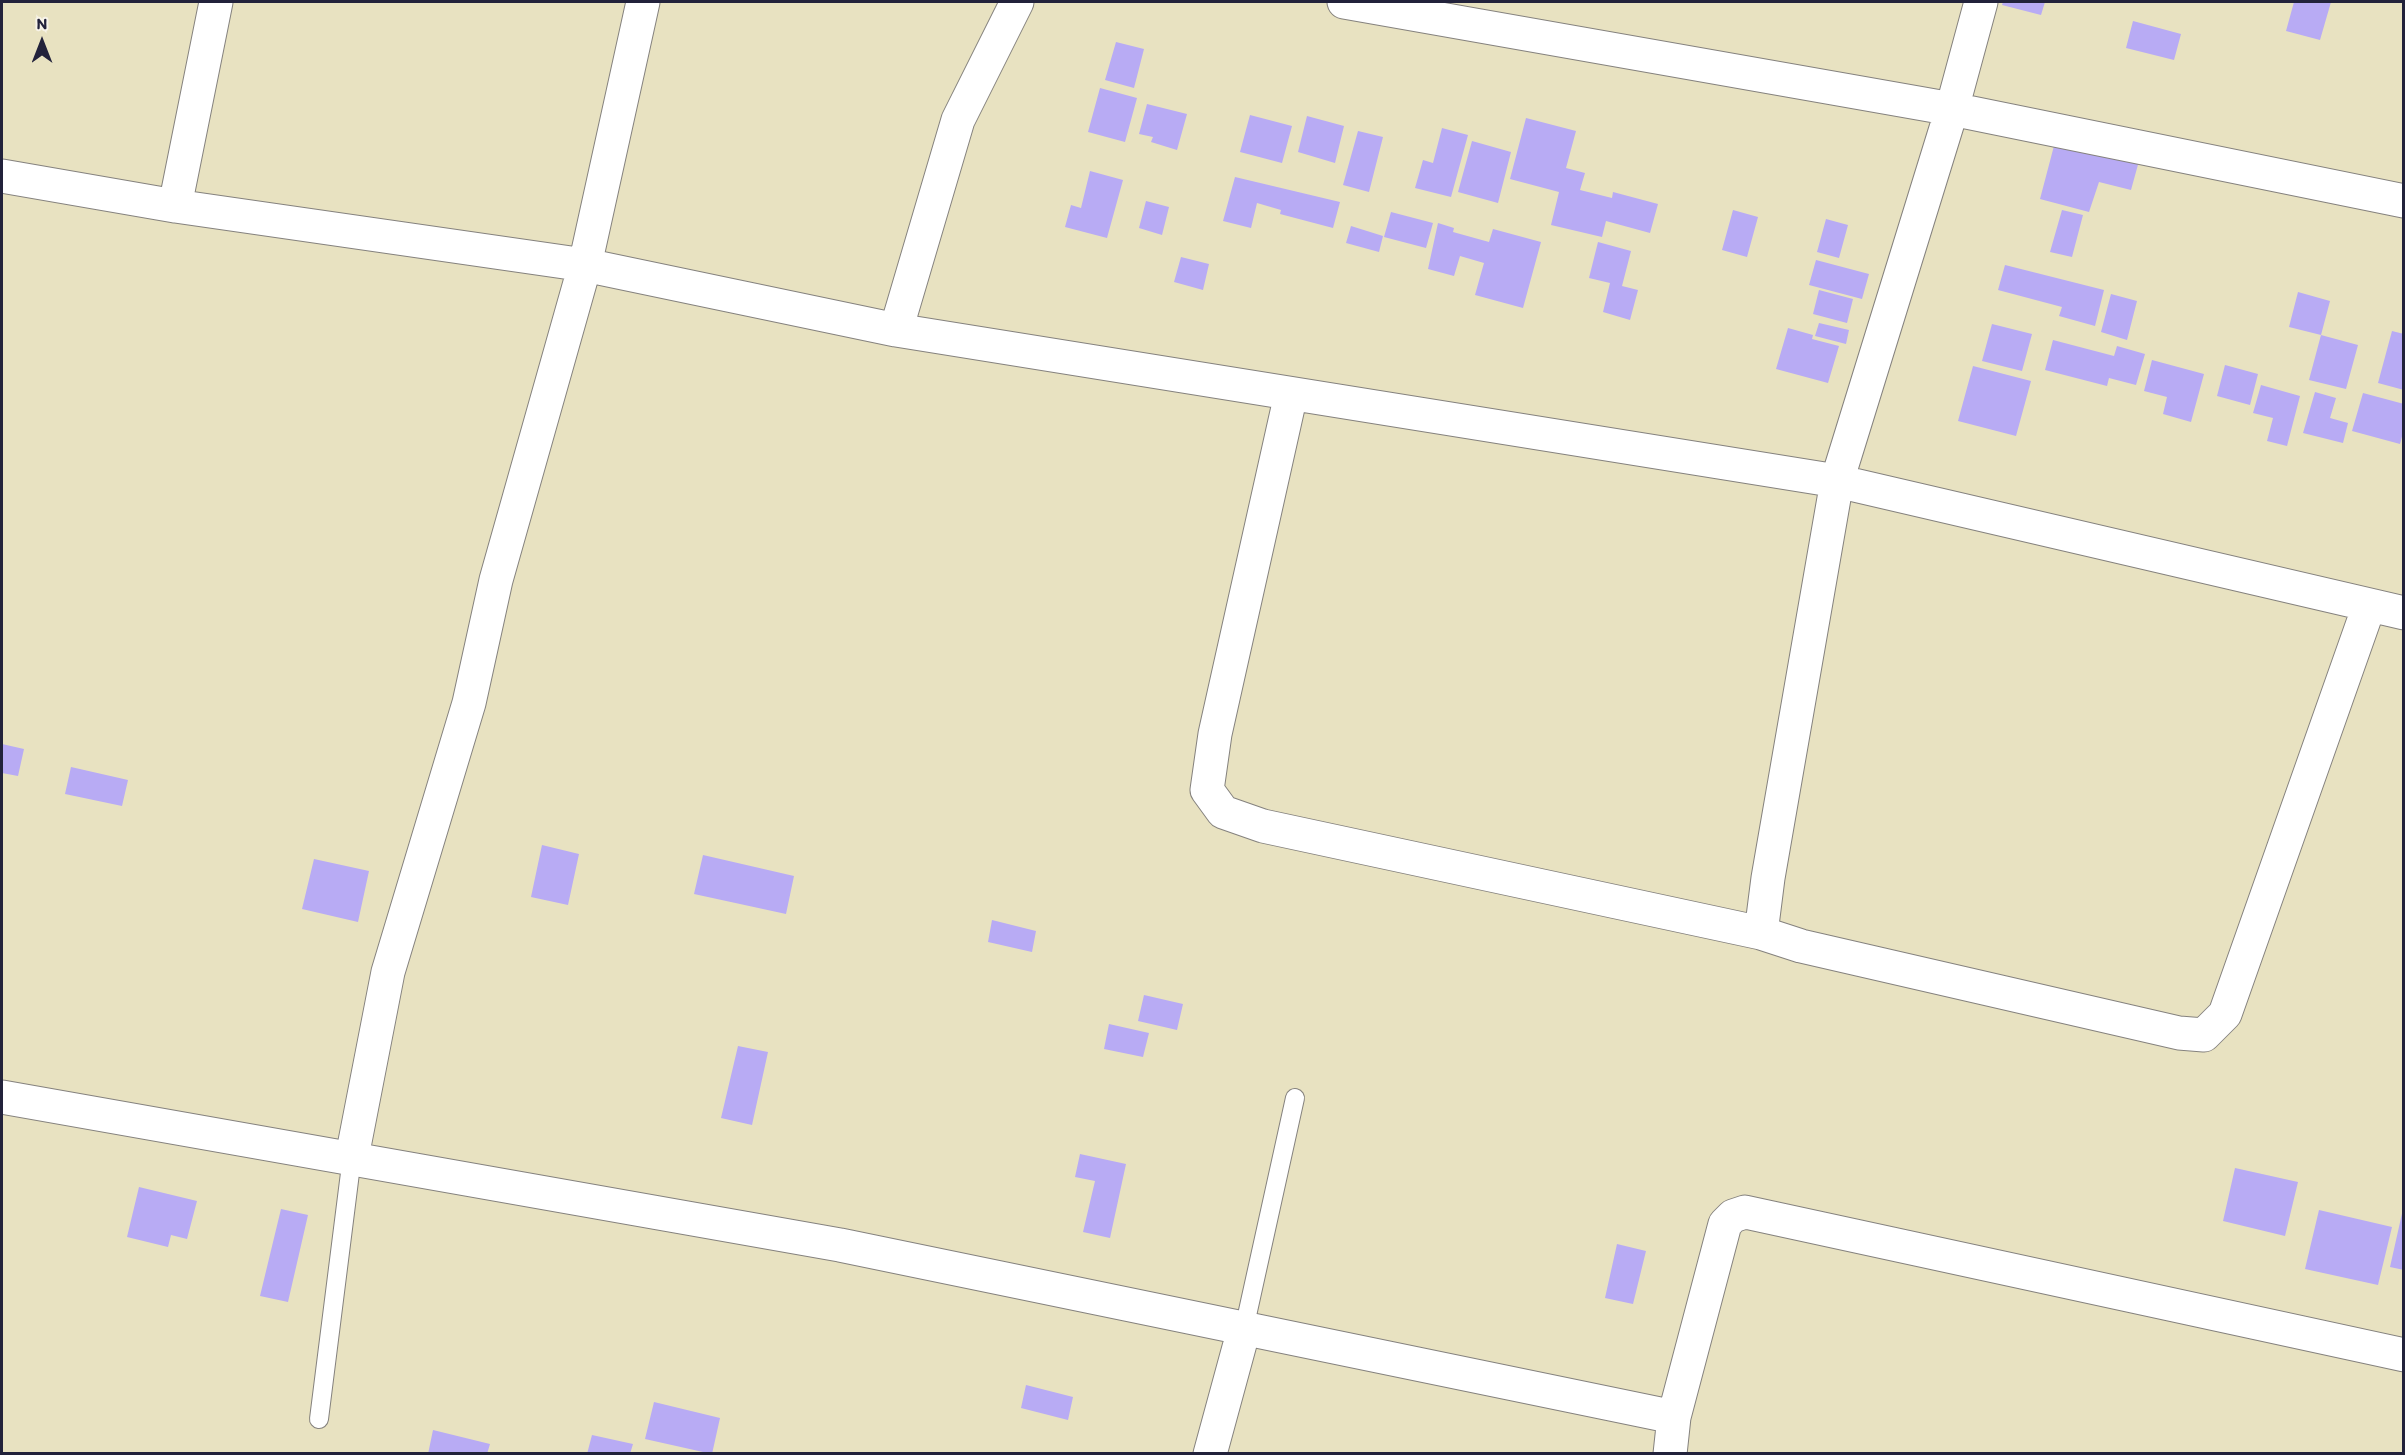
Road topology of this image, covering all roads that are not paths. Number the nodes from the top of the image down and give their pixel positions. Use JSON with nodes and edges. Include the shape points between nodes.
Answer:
{"nodes":[{"id":1,"x":216,"y":2,"type":"edge"},
{"id":2,"x":644,"y":2,"type":"edge"},
{"id":3,"x":1017,"y":2,"type":"edge"},
{"id":4,"x":1344,"y":2,"type":"edge"},
{"id":5,"x":1981,"y":2,"type":"edge"},
{"id":6,"x":1952,"y":109,"type":"junction"},
{"id":7,"x":2,"y":176,"type":"edge"},
{"id":8,"x":2403,"y":201,"type":"edge"},
{"id":9,"x":175,"y":206,"type":"junction"},
{"id":10,"x":585,"y":265,"type":"junction"},
{"id":11,"x":896,"y":330,"type":"junction"},
{"id":12,"x":1291,"y":394,"type":"junction"},
{"id":13,"x":1837,"y":481,"type":"junction"},
{"id":14,"x":2369,"y":606,"type":"junction"},
{"id":15,"x":2403,"y":614,"type":"edge"},
{"id":16,"x":1761,"y":933,"type":"junction"},
{"id":17,"x":2,"y":1097,"type":"edge"},
{"id":18,"x":1295,"y":1098,"type":"dead end"},
{"id":19,"x":352,"y":1157,"type":"junction"},
{"id":20,"x":1244,"y":1329,"type":"junction"},
{"id":21,"x":2403,"y":1355,"type":"edge"},
{"id":22,"x":1674,"y":1417,"type":"junction"},
{"id":23,"x":319,"y":1419,"type":"dead end"},
{"id":24,"x":1210,"y":1454,"type":"edge"},
{"id":25,"x":1670,"y":1454,"type":"edge"}],
"edges":[{"from":1,"to":9,"type":"street"},
{"from":2,"to":10,"type":"street"},
{"from":3,"to":11,"type":"street","via":[[958,120]]},
{"from":4,"to":6,"type":"street"},
{"from":5,"to":6,"type":"street"},
{"from":6,"to":8,"type":"street"},
{"from":6,"to":13,"type":"street"},
{"from":7,"to":9,"type":"street"},
{"from":9,"to":10,"type":"street"},
{"from":10,"to":11,"type":"street"},
{"from":10,"to":19,"type":"street","via":[[496,580],[469,703],[388,972]]},
{"from":11,"to":12,"type":"street"},
{"from":12,"to":13,"type":"street"},
{"from":12,"to":16,"type":"street","via":[[1215,734],[1207,790],[1223,812],[1263,826]]},
{"from":13,"to":14,"type":"street"},
{"from":13,"to":16,"type":"street"},
{"from":14,"to":15,"type":"street"},
{"from":14,"to":16,"type":"street","via":[[2225,1014],[2204,1035],[2179,1033],[1801,946]]},
{"from":17,"to":19,"type":"street"},
{"from":18,"to":20,"type":"lane"},
{"from":19,"to":20,"type":"street","via":[[840,1245]]},
{"from":19,"to":23,"type":"lane"},
{"from":20,"to":22,"type":"street"},
{"from":20,"to":24,"type":"street"},
{"from":21,"to":22,"type":"street","via":[[1745,1212],[1725,1224]]},
{"from":22,"to":25,"type":"street"}]}
